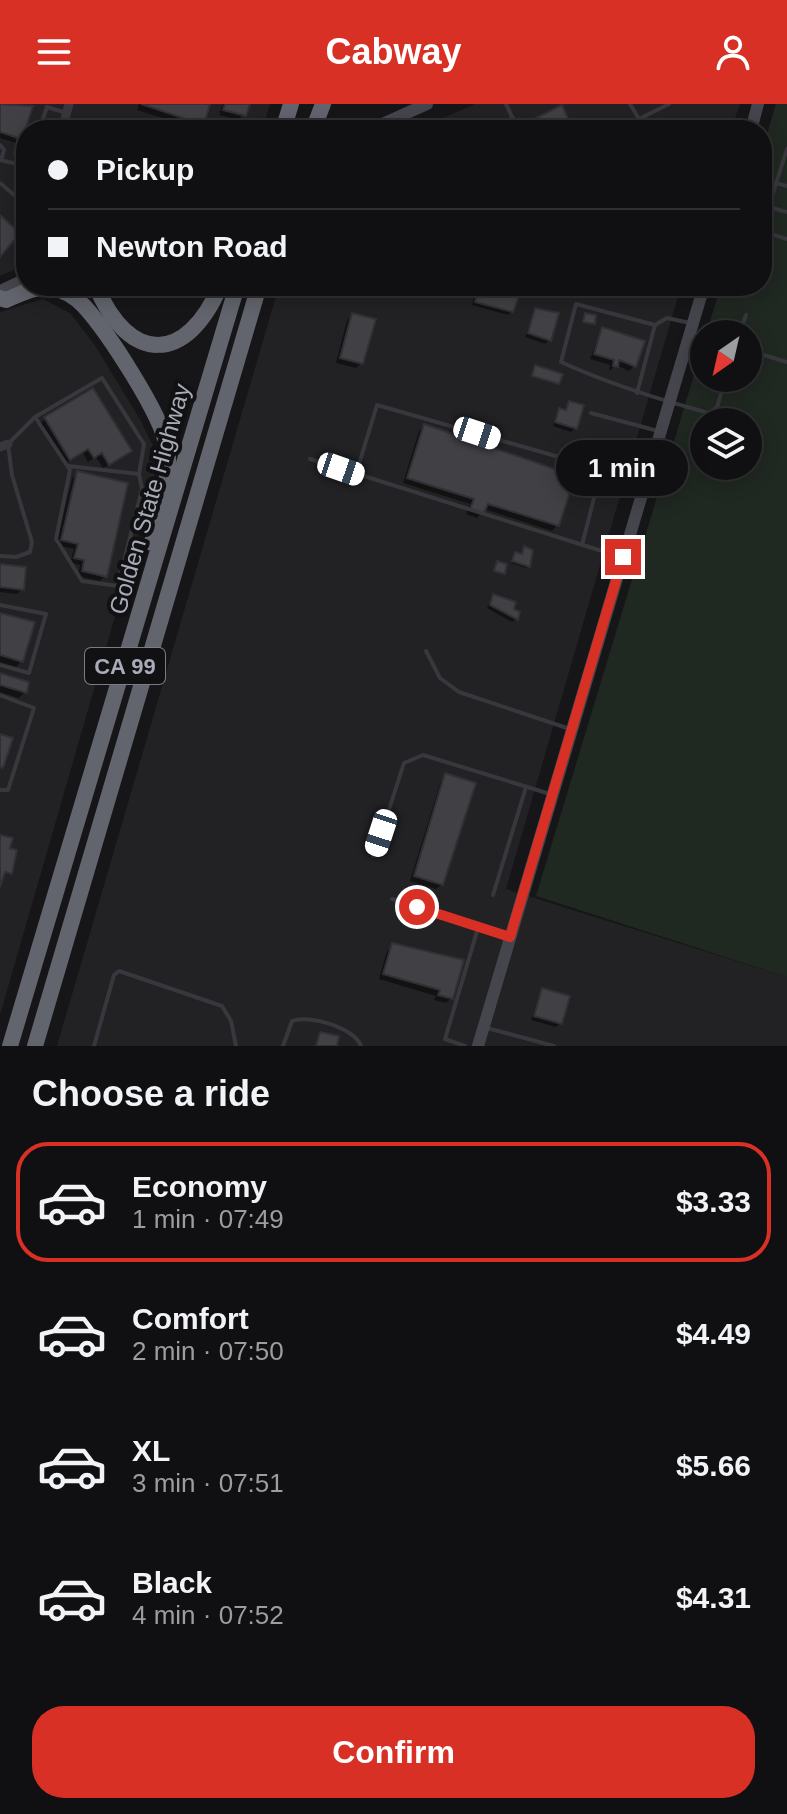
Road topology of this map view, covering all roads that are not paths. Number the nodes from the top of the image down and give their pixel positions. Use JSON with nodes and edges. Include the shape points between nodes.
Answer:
{"nodes":[{"id":1,"x":40,"y":104,"type":"edge"},
{"id":2,"x":427,"y":104,"type":"edge"},
{"id":3,"x":506,"y":104,"type":"edge"},
{"id":4,"x":630,"y":104,"type":"edge"},
{"id":5,"x":669,"y":104,"type":"edge"},
{"id":6,"x":47,"y":107,"type":"junction"},
{"id":7,"x":66,"y":107,"type":"edge"},
{"id":8,"x":513,"y":118,"type":"joint"},
{"id":9,"x":42,"y":120,"type":"edge"},
{"id":10,"x":391,"y":120,"type":"edge"},
{"id":11,"x":508,"y":120,"type":"edge"},
{"id":12,"x":0,"y":145,"type":"edge"},
{"id":13,"x":787,"y":149,"type":"edge"},
{"id":14,"x":0,"y":160,"type":"edge"},
{"id":15,"x":0,"y":183,"type":"edge"},
{"id":16,"x":776,"y":183,"type":"junction"},
{"id":17,"x":787,"y":186,"type":"edge"},
{"id":18,"x":16,"y":197,"type":"edge"},
{"id":19,"x":772,"y":197,"type":"edge"},
{"id":20,"x":772,"y":234,"type":"edge"},
{"id":21,"x":787,"y":239,"type":"edge"},
{"id":22,"x":71,"y":296,"type":"edge"},
{"id":23,"x":86,"y":296,"type":"edge"},
{"id":24,"x":98,"y":296,"type":"edge"},
{"id":25,"x":107,"y":296,"type":"edge"},
{"id":26,"x":216,"y":296,"type":"edge"},
{"id":27,"x":234,"y":296,"type":"edge"},
{"id":28,"x":256,"y":296,"type":"edge"},
{"id":29,"x":701,"y":296,"type":"edge"},
{"id":30,"x":746,"y":315,"type":"dead end"},
{"id":31,"x":104,"y":319,"type":"junction"},
{"id":32,"x":694,"y":320,"type":"edge"},
{"id":33,"x":744,"y":320,"type":"edge"},
{"id":34,"x":690,"y":323,"type":"edge"},
{"id":35,"x":655,"y":325,"type":"junction"},
{"id":36,"x":690,"y":334,"type":"edge"},
{"id":37,"x":762,"y":354,"type":"edge"},
{"id":38,"x":787,"y":362,"type":"edge"},
{"id":39,"x":721,"y":392,"type":"edge"},
{"id":40,"x":637,"y":393,"type":"junction"},
{"id":41,"x":669,"y":402,"type":"junction"},
{"id":42,"x":591,"y":413,"type":"dead end"},
{"id":43,"x":35,"y":417,"type":"junction"},
{"id":44,"x":661,"y":431,"type":"junction"},
{"id":45,"x":4,"y":445,"type":"edge"},
{"id":46,"x":310,"y":459,"type":"dead end"},
{"id":47,"x":68,"y":466,"type":"junction"},
{"id":48,"x":601,"y":471,"type":"junction"},
{"id":49,"x":139,"y":474,"type":"junction"},
{"id":50,"x":356,"y":474,"type":"junction"},
{"id":51,"x":646,"y":482,"type":"junction"},
{"id":52,"x":582,"y":545,"type":"junction"},
{"id":53,"x":0,"y":556,"type":"edge"},
{"id":54,"x":623,"y":557,"type":"junction"},
{"id":55,"x":156,"y":562,"type":"junction"},
{"id":56,"x":0,"y":605,"type":"edge"},
{"id":57,"x":426,"y":651,"type":"dead end"},
{"id":58,"x":0,"y":665,"type":"edge"},
{"id":59,"x":0,"y":695,"type":"edge"},
{"id":60,"x":572,"y":730,"type":"junction"},
{"id":61,"x":526,"y":787,"type":"junction"},
{"id":62,"x":0,"y":790,"type":"edge"},
{"id":63,"x":553,"y":795,"type":"junction"},
{"id":64,"x":374,"y":856,"type":"dead end"},
{"id":65,"x":493,"y":895,"type":"dead end"},
{"id":66,"x":392,"y":899,"type":"dead end"},
{"id":67,"x":478,"y":928,"type":"junction"},
{"id":68,"x":510,"y":937,"type":"junction"},
{"id":69,"x":484,"y":1027,"type":"junction"},
{"id":70,"x":518,"y":1036,"type":"junction"},
{"id":71,"x":10,"y":1046,"type":"edge"},
{"id":72,"x":35,"y":1046,"type":"edge"},
{"id":73,"x":94,"y":1046,"type":"edge"},
{"id":74,"x":236,"y":1046,"type":"edge"},
{"id":75,"x":283,"y":1046,"type":"edge"},
{"id":76,"x":361,"y":1046,"type":"edge"},
{"id":77,"x":465,"y":1046,"type":"edge"},
{"id":78,"x":478,"y":1046,"type":"edge"},
{"id":79,"x":515,"y":1046,"type":"edge"},
{"id":80,"x":554,"y":1046,"type":"edge"}],
"edges":[{"from":1,"to":6,"type":"lane"},
{"from":2,"to":10,"type":"street"},
{"from":3,"to":8,"type":"lane"},
{"from":4,"to":5,"type":"lane","via":[[639,119]]},
{"from":6,"to":7,"type":"lane"},
{"from":6,"to":9,"type":"lane"},
{"from":8,"to":11,"type":"lane"},
{"from":12,"to":14,"type":"lane"},
{"from":13,"to":16,"type":"lane"},
{"from":15,"to":18,"type":"lane"},
{"from":16,"to":17,"type":"lane"},
{"from":16,"to":19,"type":"lane"},
{"from":20,"to":21,"type":"lane"},
{"from":22,"to":31,"type":"highway"},
{"from":23,"to":31,"type":"highway"},
{"from":24,"to":31,"type":"highway"},
{"from":25,"to":31,"type":"highway"},
{"from":26,"to":31,"type":"highway","via":[[197,327],[172,342],[137,340]]},
{"from":27,"to":55,"type":"highway","name":"Golden State Highway","number":"CA 99"},
{"from":28,"to":72,"type":"highway","name":"Golden State Highway","number":"CA 99"},
{"from":29,"to":32,"type":"street"},
{"from":30,"to":33,"type":"lane"},
{"from":31,"to":55,"type":"highway","via":[[163,428],[168,451],[150,550]]},
{"from":34,"to":35,"type":"lane","via":[[667,318]]},
{"from":35,"to":40,"type":"lane"},
{"from":35,"to":40,"type":"lane","via":[[576,304],[561,362]]},
{"from":36,"to":41,"type":"street"},
{"from":37,"to":38,"type":"lane"},
{"from":39,"to":41,"type":"lane","via":[[714,411]]},
{"from":40,"to":41,"type":"lane"},
{"from":41,"to":44,"type":"street"},
{"from":42,"to":44,"type":"lane"},
{"from":43,"to":45,"type":"lane"},
{"from":43,"to":47,"type":"lane"},
{"from":43,"to":49,"type":"lane","via":[[102,378],[144,444]]},
{"from":44,"to":51,"type":"street"},
{"from":45,"to":53,"type":"lane","via":[[32,542],[30,552]]},
{"from":46,"to":50,"type":"lane"},
{"from":47,"to":49,"type":"lane"},
{"from":47,"to":49,"type":"lane","via":[[56,539],[82,581],[118,586],[142,489]]},
{"from":48,"to":50,"type":"lane","via":[[377,405]]},
{"from":48,"to":51,"type":"lane"},
{"from":48,"to":52,"type":"lane"},
{"from":50,"to":52,"type":"lane"},
{"from":51,"to":54,"type":"street"},
{"from":52,"to":54,"type":"lane"},
{"from":54,"to":60,"type":"street"},
{"from":55,"to":71,"type":"highway","name":"Golden State Highway","number":"CA 99"},
{"from":56,"to":58,"type":"lane","via":[[46,614],[29,673]]},
{"from":57,"to":60,"type":"lane","via":[[440,678],[459,692]]},
{"from":59,"to":62,"type":"lane","via":[[34,708],[8,790]]},
{"from":60,"to":63,"type":"street"},
{"from":61,"to":63,"type":"lane"},
{"from":61,"to":64,"type":"lane","via":[[423,755],[404,763]]},
{"from":61,"to":65,"type":"lane"},
{"from":63,"to":68,"type":"street"},
{"from":66,"to":67,"type":"lane"},
{"from":67,"to":68,"type":"lane"},
{"from":67,"to":77,"type":"lane","via":[[445,1039]]},
{"from":68,"to":69,"type":"street"},
{"from":69,"to":70,"type":"lane"},
{"from":69,"to":78,"type":"street"},
{"from":70,"to":79,"type":"lane"},
{"from":70,"to":80,"type":"lane"},
{"from":73,"to":74,"type":"lane","via":[[119,971],[222,1006]]},
{"from":75,"to":76,"type":"lane","via":[[292,1021],[303,1018],[349,1032]]}]}
